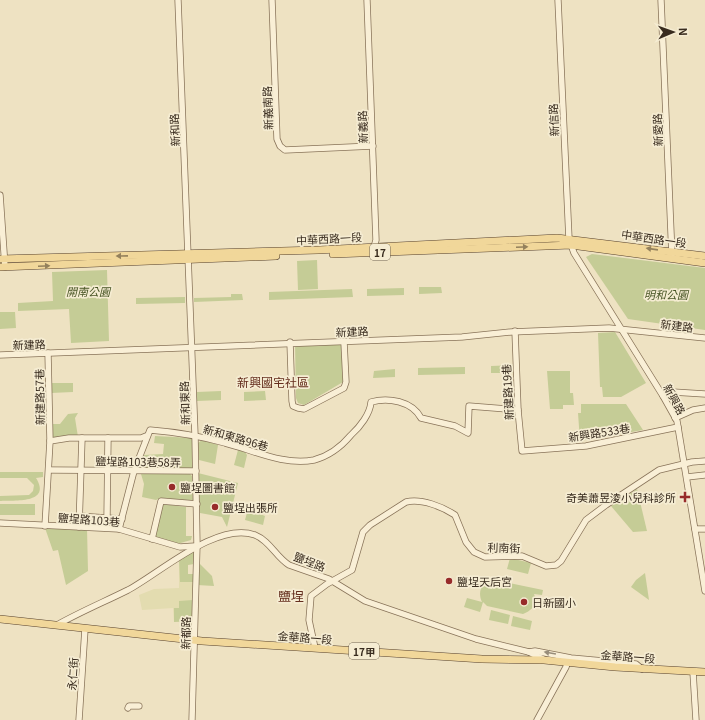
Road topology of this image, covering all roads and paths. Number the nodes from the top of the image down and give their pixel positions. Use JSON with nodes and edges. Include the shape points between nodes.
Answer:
{"nodes":[{"id":1,"x":178,"y":0,"type":"edge"},
{"id":2,"x":272,"y":0,"type":"edge"},
{"id":3,"x":366,"y":0,"type":"edge"},
{"id":4,"x":558,"y":0,"type":"edge"},
{"id":5,"x":662,"y":0,"type":"edge"},
{"id":6,"x":372,"y":146,"type":"junction"},
{"id":7,"x":0,"y":195,"type":"edge"},
{"id":8,"x":570,"y":242,"type":"junction"},
{"id":9,"x":373,"y":250,"type":"junction"},
{"id":10,"x":672,"y":255,"type":"junction"},
{"id":11,"x":705,"y":256,"type":"edge"},
{"id":12,"x":189,"y":257,"type":"junction"},
{"id":13,"x":2,"y":263,"type":"edge"},
{"id":14,"x":705,"y":263,"type":"edge"},
{"id":15,"x":621,"y":329,"type":"junction"},
{"id":16,"x":514,"y":331,"type":"junction"},
{"id":17,"x":705,"y":338,"type":"edge"},
{"id":18,"x":290,"y":342,"type":"junction"},
{"id":19,"x":344,"y":342,"type":"junction"},
{"id":20,"x":192,"y":347,"type":"junction"},
{"id":21,"x":48,"y":353,"type":"junction"},
{"id":22,"x":0,"y":355,"type":"edge"},
{"id":23,"x":705,"y":394,"type":"edge"},
{"id":24,"x":663,"y":396,"type":"junction"},
{"id":25,"x":705,"y":408,"type":"edge"},
{"id":26,"x":518,"y":410,"type":"junction"},
{"id":27,"x":675,"y":418,"type":"junction"},
{"id":28,"x":678,"y":427,"type":"junction"},
{"id":29,"x":196,"y":435,"type":"junction"},
{"id":30,"x":146,"y":436,"type":"junction"},
{"id":31,"x":82,"y":438,"type":"junction"},
{"id":32,"x":108,"y":438,"type":"junction"},
{"id":33,"x":50,"y":441,"type":"junction"},
{"id":34,"x":522,"y":451,"type":"joint"},
{"id":35,"x":705,"y":461,"type":"edge"},
{"id":36,"x":685,"y":463,"type":"junction"},
{"id":37,"x":49,"y":470,"type":"junction"},
{"id":38,"x":80,"y":470,"type":"junction"},
{"id":39,"x":108,"y":471,"type":"junction"},
{"id":40,"x":134,"y":471,"type":"junction"},
{"id":41,"x":196,"y":471,"type":"junction"},
{"id":42,"x":705,"y":475,"type":"edge"},
{"id":43,"x":687,"y":477,"type":"junction"},
{"id":44,"x":197,"y":504,"type":"junction"},
{"id":45,"x":80,"y":516,"type":"junction"},
{"id":46,"x":107,"y":518,"type":"junction"},
{"id":47,"x":122,"y":519,"type":"junction"},
{"id":48,"x":0,"y":523,"type":"edge"},
{"id":49,"x":45,"y":526,"type":"junction"},
{"id":50,"x":79,"y":527,"type":"junction"},
{"id":51,"x":705,"y":528,"type":"edge"},
{"id":52,"x":695,"y":529,"type":"junction"},
{"id":53,"x":119,"y":530,"type":"junction"},
{"id":54,"x":152,"y":539,"type":"junction"},
{"id":55,"x":197,"y":545,"type":"junction"},
{"id":56,"x":333,"y":582,"type":"junction"},
{"id":57,"x":705,"y":591,"type":"edge"},
{"id":58,"x":0,"y":620,"type":"edge"},
{"id":59,"x":57,"y":626,"type":"junction"},
{"id":60,"x":85,"y":629,"type":"junction"},
{"id":61,"x":195,"y":640,"type":"junction"},
{"id":62,"x":315,"y":648,"type":"junction"},
{"id":63,"x":529,"y":652,"type":"junction"},
{"id":64,"x":544,"y":660,"type":"junction"},
{"id":65,"x":567,"y":660,"type":"junction"},
{"id":66,"x":693,"y":672,"type":"junction"},
{"id":67,"x":705,"y":672,"type":"edge"},
{"id":68,"x":139,"y":706,"type":"dead end"},
{"id":69,"x":128,"y":708,"type":"dead end"},
{"id":70,"x":79,"y":720,"type":"edge"},
{"id":71,"x":192,"y":720,"type":"edge"},
{"id":72,"x":537,"y":720,"type":"edge"},
{"id":73,"x":696,"y":720,"type":"edge"}],
"edges":[{"from":1,"to":12,"type":"street","name":"新和路"},
{"from":2,"to":6,"type":"street","name":"新義南路","via":[[280,146],[285,150]]},
{"from":3,"to":6,"type":"street","name":"新義路"},
{"from":4,"to":8,"type":"street","name":"新信路"},
{"from":5,"to":10,"type":"street","name":"新愛路"},
{"from":6,"to":9,"type":"street","name":"新義路","via":[[376,240]]},
{"from":7,"to":13,"type":"street"},
{"from":8,"to":9,"type":"main road","name":"中華西路一段","number":"17"},
{"from":8,"to":10,"type":"main road","name":"中華西路一段","number":"17"},
{"from":8,"to":15,"type":"street","name":"新興路","via":[[574,253]]},
{"from":9,"to":12,"type":"main road","name":"中華西路一段","number":"17"},
{"from":10,"to":11,"type":"main road","name":"中華西路一段","number":"17"},
{"from":10,"to":14,"type":"main road","name":"中華西路一段","number":"17"},
{"from":12,"to":13,"type":"main road","name":"中華西路一段","number":"17"},
{"from":12,"to":20,"type":"street","name":"新和東路"},
{"from":15,"to":16,"type":"street","name":"新建路"},
{"from":15,"to":17,"type":"street","name":"新建路"},
{"from":15,"to":24,"type":"street","name":"新興路"},
{"from":16,"to":19,"type":"street","name":"新建路","via":[[462,337]]},
{"from":16,"to":26,"type":"street","name":"新建路19巷"},
{"from":18,"to":19,"type":"street","name":"新建路"},
{"from":18,"to":19,"type":"street","via":[[293,406],[304,409],[344,388]]},
{"from":18,"to":20,"type":"street","name":"新建路"},
{"from":20,"to":21,"type":"street","name":"新建路"},
{"from":20,"to":29,"type":"street","name":"新和東路"},
{"from":21,"to":22,"type":"street","name":"新建路"},
{"from":21,"to":33,"type":"street","name":"新建路57巷"},
{"from":23,"to":24,"type":"street","via":[[673,392]]},
{"from":24,"to":27,"type":"street","name":"新興路"},
{"from":25,"to":27,"type":"street"},
{"from":26,"to":29,"type":"street","name":"新和東路96巷","via":[[469,406],[468,433],[455,426],[421,418],[418,411],[397,401],[382,398],[371,402],[371,407],[356,430],[344,443],[329,455],[313,460],[278,459]]},
{"from":26,"to":34,"type":"street","name":"新建路19巷"},
{"from":27,"to":28,"type":"street","name":"新興路"},
{"from":28,"to":34,"type":"street","name":"新興路533巷","via":[[586,446]]},
{"from":28,"to":36,"type":"street","name":"新興路"},
{"from":29,"to":30,"type":"street","name":"新和東路96巷","via":[[150,430]]},
{"from":29,"to":41,"type":"street","name":"新和東路"},
{"from":30,"to":32,"type":"street","name":"鹽埕路103巷58弄"},
{"from":30,"to":40,"type":"street"},
{"from":31,"to":32,"type":"street","name":"鹽埕路103巷58弄"},
{"from":31,"to":33,"type":"street","name":"鹽埕路103巷58弄"},
{"from":31,"to":38,"type":"street","name":"鹽埕路103巷58弄"},
{"from":32,"to":39,"type":"street"},
{"from":33,"to":37,"type":"street","name":"新建路57巷"},
{"from":35,"to":36,"type":"street"},
{"from":36,"to":43,"type":"street","name":"新興路"},
{"from":36,"to":56,"type":"street","name":"利南街","via":[[658,470],[586,520],[556,565],[546,566],[522,556],[485,557],[474,552],[466,542],[454,515],[428,504],[413,501],[406,502],[363,532],[352,570]]},
{"from":37,"to":38,"type":"street","name":"鹽埕路103巷58弄"},
{"from":37,"to":49,"type":"street","name":"新建路57巷"},
{"from":38,"to":39,"type":"street","name":"鹽埕路103巷58弄"},
{"from":38,"to":45,"type":"street","name":"鹽埕路103巷58弄"},
{"from":39,"to":40,"type":"street","name":"鹽埕路103巷58弄"},
{"from":39,"to":46,"type":"street"},
{"from":40,"to":41,"type":"street","name":"鹽埕路103巷58弄"},
{"from":40,"to":47,"type":"street"},
{"from":41,"to":44,"type":"street","name":"新和東路"},
{"from":42,"to":43,"type":"street"},
{"from":43,"to":52,"type":"street","name":"新興路"},
{"from":44,"to":54,"type":"street","via":[[162,501]]},
{"from":44,"to":55,"type":"street","name":"新和東路"},
{"from":45,"to":46,"type":"street","name":"鹽埕路103巷"},
{"from":45,"to":50,"type":"street","name":"鹽埕路103巷58弄"},
{"from":46,"to":47,"type":"street","name":"鹽埕路103巷"},
{"from":47,"to":53,"type":"street"},
{"from":48,"to":49,"type":"street","name":"鹽埕路103巷"},
{"from":49,"to":50,"type":"street","name":"鹽埕路103巷"},
{"from":50,"to":53,"type":"street","name":"鹽埕路103巷"},
{"from":51,"to":52,"type":"street"},
{"from":52,"to":57,"type":"street","name":"新興路"},
{"from":53,"to":54,"type":"street","name":"鹽埕路103巷"},
{"from":54,"to":55,"type":"street","name":"鹽埕路103巷","via":[[180,547]]},
{"from":55,"to":56,"type":"street","name":"鹽埕路","via":[[227,536],[245,533],[255,535],[268,543],[289,565]]},
{"from":55,"to":59,"type":"street","name":"鹽埕路","via":[[129,589]]},
{"from":55,"to":61,"type":"street","name":"新都路"},
{"from":56,"to":62,"type":"street","name":"利南街","via":[[310,599],[309,620]]},
{"from":56,"to":63,"type":"street","name":"鹽埕路","via":[[365,601],[476,639]]},
{"from":58,"to":59,"type":"main road","name":"金華路一段","number":"17甲"},
{"from":59,"to":60,"type":"main road","name":"金華路一段","number":"17甲"},
{"from":60,"to":61,"type":"main road","name":"金華路一段","number":"17甲"},
{"from":60,"to":70,"type":"street","name":"永仁街"},
{"from":61,"to":62,"type":"main road","name":"金華路一段","number":"17甲"},
{"from":61,"to":71,"type":"street","name":"新都路"},
{"from":62,"to":64,"type":"main road","name":"金華路一段","number":"17甲","via":[[482,659]]},
{"from":63,"to":64,"type":"street","name":"鹽埕路"},
{"from":65,"to":63,"type":"street","name":"鹽埕路","one_way":true,"via":[[535,651]]},
{"from":64,"to":65,"type":"main road","name":"金華路一段","number":"17甲"},
{"from":65,"to":66,"type":"main road","name":"金華路一段","number":"17甲"},
{"from":65,"to":72,"type":"street"},
{"from":66,"to":67,"type":"main road","name":"金華路一段","number":"17甲"},
{"from":66,"to":73,"type":"street"},
{"from":68,"to":69,"type":"street"}]}
